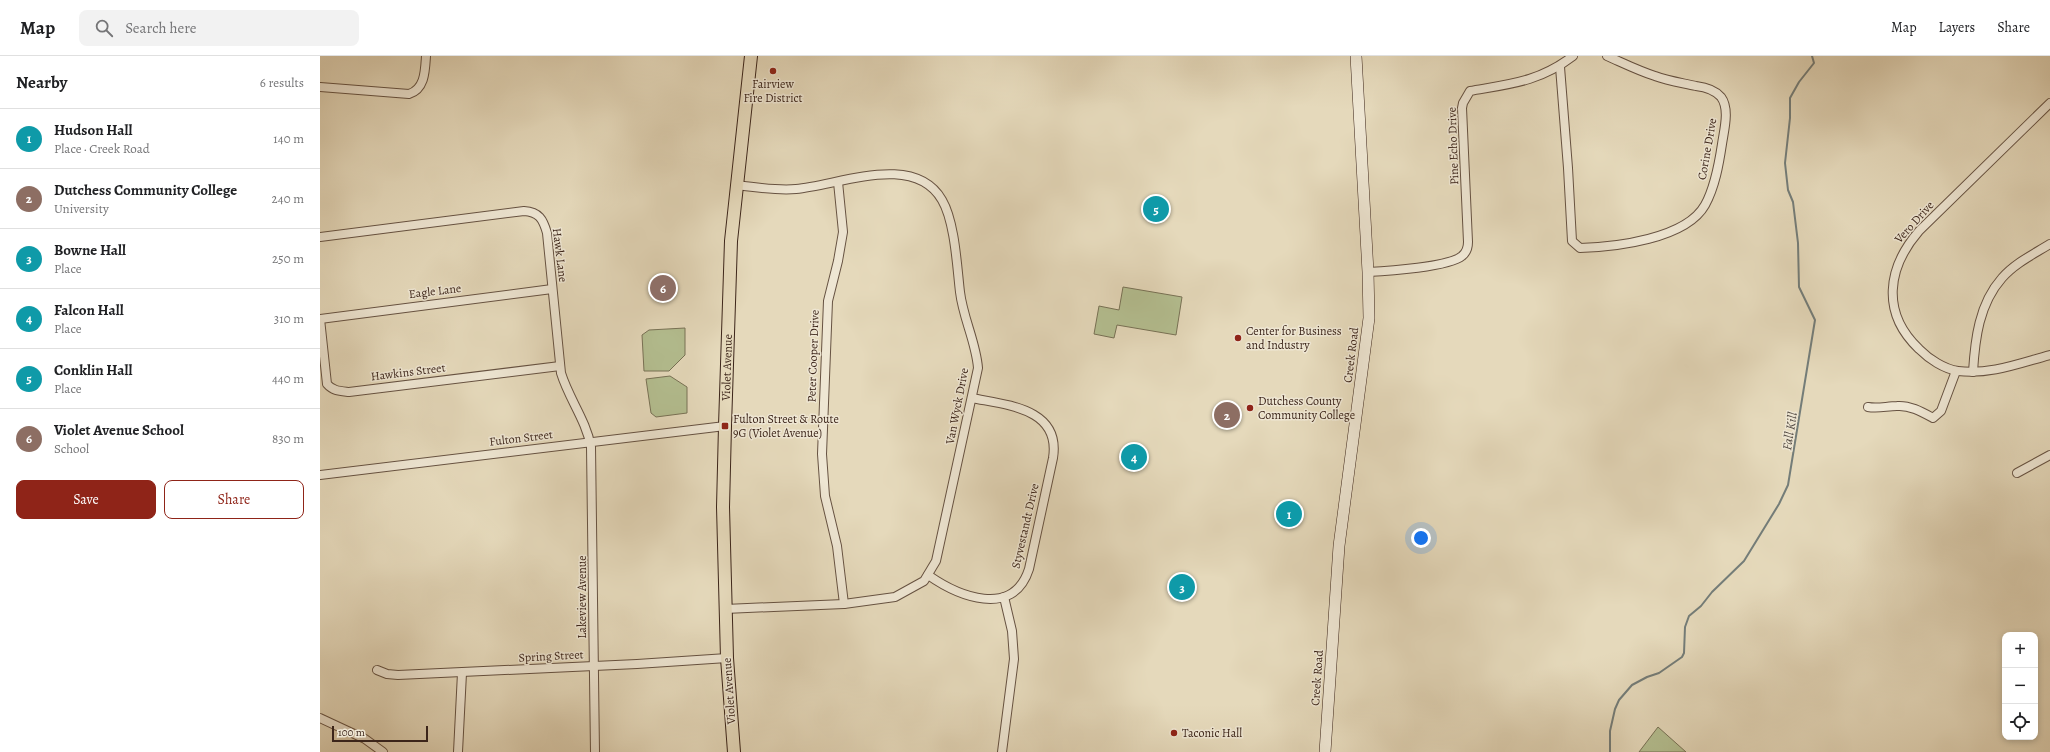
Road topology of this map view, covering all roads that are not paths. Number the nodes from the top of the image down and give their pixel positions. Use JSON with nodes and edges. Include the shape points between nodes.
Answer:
{"nodes":[{"id":1,"x":426,"y":56,"type":"edge"},
{"id":2,"x":752,"y":56,"type":"edge"},
{"id":3,"x":1356,"y":56,"type":"edge"},
{"id":4,"x":1573,"y":56,"type":"edge"},
{"id":5,"x":1607,"y":56,"type":"edge"},
{"id":6,"x":1560,"y":67,"type":"junction"},
{"id":7,"x":320,"y":87,"type":"edge"},
{"id":8,"x":2050,"y":103,"type":"edge"},
{"id":9,"x":838,"y":182,"type":"junction"},
{"id":10,"x":736,"y":185,"type":"junction"},
{"id":11,"x":320,"y":237,"type":"edge"},
{"id":12,"x":2050,"y":244,"type":"edge"},
{"id":13,"x":1368,"y":272,"type":"junction"},
{"id":14,"x":552,"y":289,"type":"junction"},
{"id":15,"x":320,"y":319,"type":"edge"},
{"id":16,"x":2049,"y":357,"type":"edge"},
{"id":17,"x":560,"y":366,"type":"junction"},
{"id":18,"x":1956,"y":371,"type":"junction"},
{"id":19,"x":1973,"y":372,"type":"junction"},
{"id":20,"x":972,"y":398,"type":"junction"},
{"id":21,"x":1868,"y":407,"type":"dead end"},
{"id":22,"x":725,"y":426,"type":"junction"},
{"id":23,"x":590,"y":442,"type":"junction"},
{"id":24,"x":2050,"y":454,"type":"edge"},
{"id":25,"x":2017,"y":473,"type":"dead end"},
{"id":26,"x":320,"y":475,"type":"edge"},
{"id":27,"x":928,"y":575,"type":"junction"},
{"id":28,"x":1004,"y":597,"type":"junction"},
{"id":29,"x":844,"y":604,"type":"junction"},
{"id":30,"x":725,"y":609,"type":"junction"},
{"id":31,"x":727,"y":658,"type":"junction"},
{"id":32,"x":594,"y":666,"type":"junction"},
{"id":33,"x":377,"y":670,"type":"dead end"},
{"id":34,"x":462,"y":673,"type":"junction"},
{"id":35,"x":320,"y":718,"type":"edge"},
{"id":36,"x":383,"y":752,"type":"edge"},
{"id":37,"x":458,"y":752,"type":"edge"},
{"id":38,"x":595,"y":752,"type":"edge"},
{"id":39,"x":734,"y":752,"type":"edge"},
{"id":40,"x":1002,"y":752,"type":"edge"},
{"id":41,"x":1325,"y":752,"type":"edge"}],
"edges":[{"from":1,"to":7,"type":"street","via":[[422,83],[409,94]]},
{"from":2,"to":10,"type":"main road","name":"Violet Avenue"},
{"from":3,"to":13,"type":"street","name":"Creek Road"},
{"from":4,"to":6,"type":"street"},
{"from":5,"to":6,"type":"street","name":"Corine Drive","via":[[1656,77],[1709,89],[1721,97],[1725,107],[1725,121],[1714,183],[1705,206],[1678,229],[1597,247],[1580,248],[1572,241]]},
{"from":6,"to":13,"type":"street","name":"Pine Echo Drive","via":[[1528,81],[1470,91],[1467,94],[1462,108],[1468,242],[1466,252],[1453,260]]},
{"from":8,"to":18,"type":"street","name":"Vero Drive","via":[[1919,231],[1906,246],[1898,261],[1893,278],[1893,293],[1895,311],[1902,330],[1926,356]]},
{"from":9,"to":10,"type":"street","name":"Van Wyck Drive","via":[[781,190]]},
{"from":9,"to":20,"type":"street","name":"Van Wyck Drive","via":[[886,174],[916,177],[928,183],[943,202],[952,230],[960,296],[978,359]]},
{"from":9,"to":29,"type":"street","name":"Peter Cooper Drive","via":[[843,232],[828,301],[822,454],[825,496],[842,572]]},
{"from":10,"to":22,"type":"main road","name":"Violet Avenue","via":[[730,241]]},
{"from":11,"to":14,"type":"street","name":"Hawk Lane","via":[[532,211],[541,218],[545,228]]},
{"from":12,"to":19,"type":"street","via":[[2003,277],[1990,295],[1979,323]]},
{"from":13,"to":41,"type":"street","name":"Creek Road","via":[[1368,331],[1339,546]]},
{"from":14,"to":15,"type":"street","name":"Eagle Lane"},
{"from":14,"to":17,"type":"street","name":"Hawk Lane"},
{"from":15,"to":17,"type":"street","name":"Hawkins Street","via":[[327,384],[338,391],[349,392]]},
{"from":16,"to":19,"type":"street","name":"Vero Drive","via":[[1991,371]]},
{"from":17,"to":23,"type":"street","name":"Hawk Lane","via":[[567,392],[586,427]]},
{"from":18,"to":19,"type":"street","name":"Vero Drive"},
{"from":18,"to":21,"type":"street","via":[[1941,410],[1933,418],[1911,407]]},
{"from":20,"to":27,"type":"street","name":"Van Wyck Drive","via":[[936,561]]},
{"from":20,"to":28,"type":"street","name":"Styvestandt Drive","via":[[1033,413],[1046,425],[1053,441],[1053,458],[1027,575],[1021,585]]},
{"from":22,"to":23,"type":"street","name":"Fulton Street"},
{"from":22,"to":30,"type":"main road","name":"Violet Avenue"},
{"from":23,"to":26,"type":"street","name":"Fulton Street"},
{"from":23,"to":32,"type":"street","name":"Lakeview Avenue"},
{"from":24,"to":25,"type":"street"},
{"from":27,"to":28,"type":"street","via":[[944,586],[970,596],[991,600]]},
{"from":27,"to":29,"type":"street","name":"Van Wyck Drive","via":[[924,581],[895,597]]},
{"from":28,"to":40,"type":"street","via":[[1012,631],[1014,659]]},
{"from":29,"to":30,"type":"street","name":"Van Wyck Drive"},
{"from":30,"to":31,"type":"main road","name":"Violet Avenue"},
{"from":31,"to":32,"type":"street","name":"Spring Street"},
{"from":31,"to":39,"type":"main road","name":"Violet Avenue"},
{"from":32,"to":34,"type":"street","name":"Spring Street"},
{"from":32,"to":38,"type":"street","name":"Lakeview Avenue"},
{"from":33,"to":34,"type":"street","name":"Spring Street","via":[[398,675]]},
{"from":34,"to":37,"type":"street"},
{"from":35,"to":36,"type":"street","via":[[365,739]]}]}
